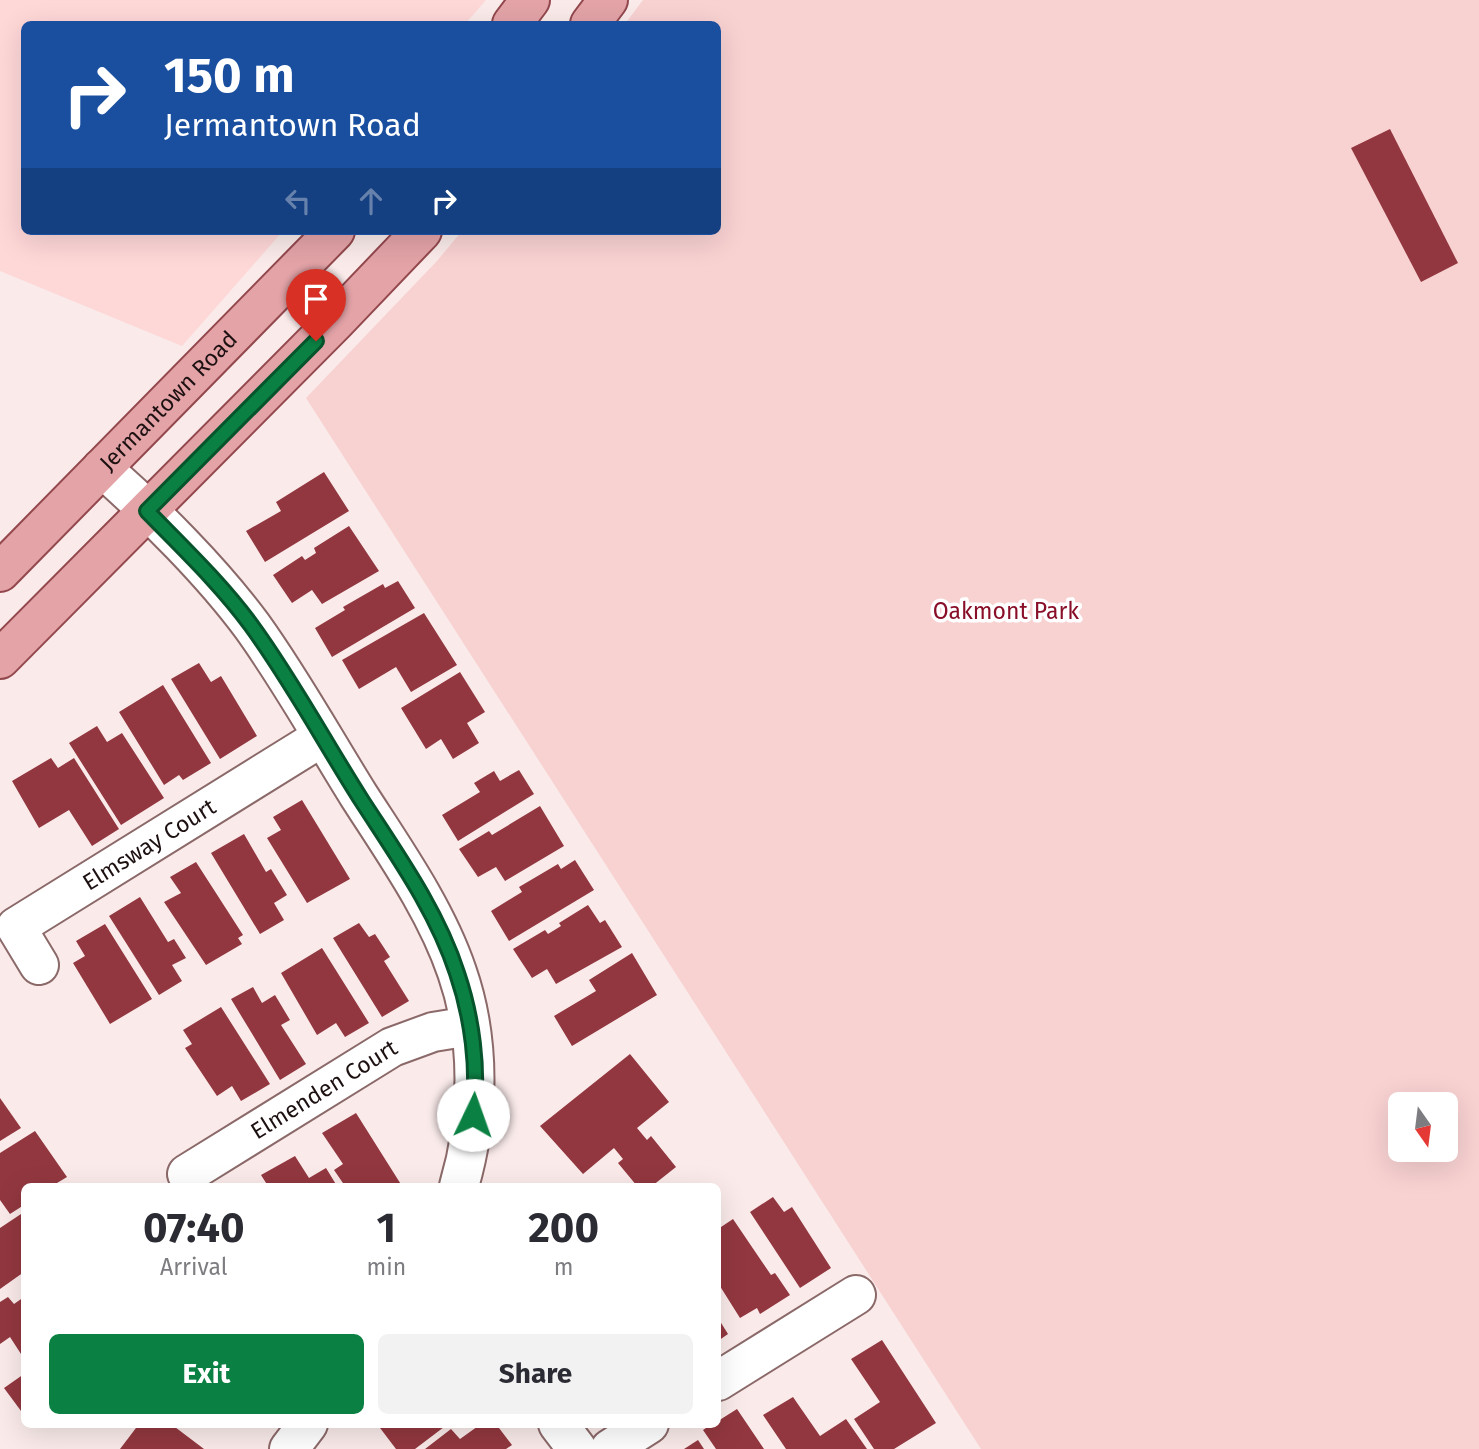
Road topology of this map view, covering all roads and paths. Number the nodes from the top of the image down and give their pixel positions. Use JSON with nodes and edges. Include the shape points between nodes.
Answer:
{"nodes":[{"id":1,"x":530,"y":0,"type":"edge"},
{"id":2,"x":608,"y":0,"type":"edge"},
{"id":3,"x":514,"y":21,"type":"edge"},
{"id":4,"x":592,"y":21,"type":"edge"},
{"id":5,"x":331,"y":235,"type":"edge"},
{"id":6,"x":418,"y":235,"type":"edge"},
{"id":7,"x":103,"y":468,"type":"junction"},
{"id":8,"x":147,"y":511,"type":"junction"},
{"id":9,"x":0,"y":572,"type":"edge"},
{"id":10,"x":0,"y":659,"type":"edge"},
{"id":11,"x":322,"y":737,"type":"junction"},
{"id":12,"x":39,"y":965,"type":"dead end"},
{"id":13,"x":470,"y":1026,"type":"junction"},
{"id":14,"x":187,"y":1174,"type":"dead end"},
{"id":15,"x":460,"y":1183,"type":"edge"},
{"id":16,"x":856,"y":1295,"type":"dead end"},
{"id":17,"x":721,"y":1379,"type":"edge"},
{"id":18,"x":305,"y":1428,"type":"edge"},
{"id":19,"x":561,"y":1428,"type":"edge"},
{"id":20,"x":643,"y":1428,"type":"edge"},
{"id":21,"x":289,"y":1449,"type":"edge"},
{"id":22,"x":577,"y":1449,"type":"edge"},
{"id":23,"x":611,"y":1449,"type":"edge"}],
"edges":[{"from":1,"to":3,"type":"main road"},
{"from":2,"to":4,"type":"main road"},
{"from":5,"to":7,"type":"main road","name":"Jermantown Road"},
{"from":6,"to":8,"type":"main road"},
{"from":7,"to":8,"type":"street"},
{"from":7,"to":9,"type":"main road","name":"Jermantown Road"},
{"from":8,"to":10,"type":"main road"},
{"from":8,"to":11,"type":"street","via":[[251,625]]},
{"from":11,"to":12,"type":"street","name":"Elmsway Court","via":[[16,926]]},
{"from":11,"to":13,"type":"street","via":[[442,933],[458,974]]},
{"from":13,"to":14,"type":"street","name":"Elmenden Court","via":[[433,1032],[392,1047]]},
{"from":13,"to":15,"type":"street","via":[[476,1092]]},
{"from":16,"to":17,"type":"street"},
{"from":18,"to":21,"type":"street"},
{"from":19,"to":22,"type":"street"},
{"from":20,"to":23,"type":"street"}]}
